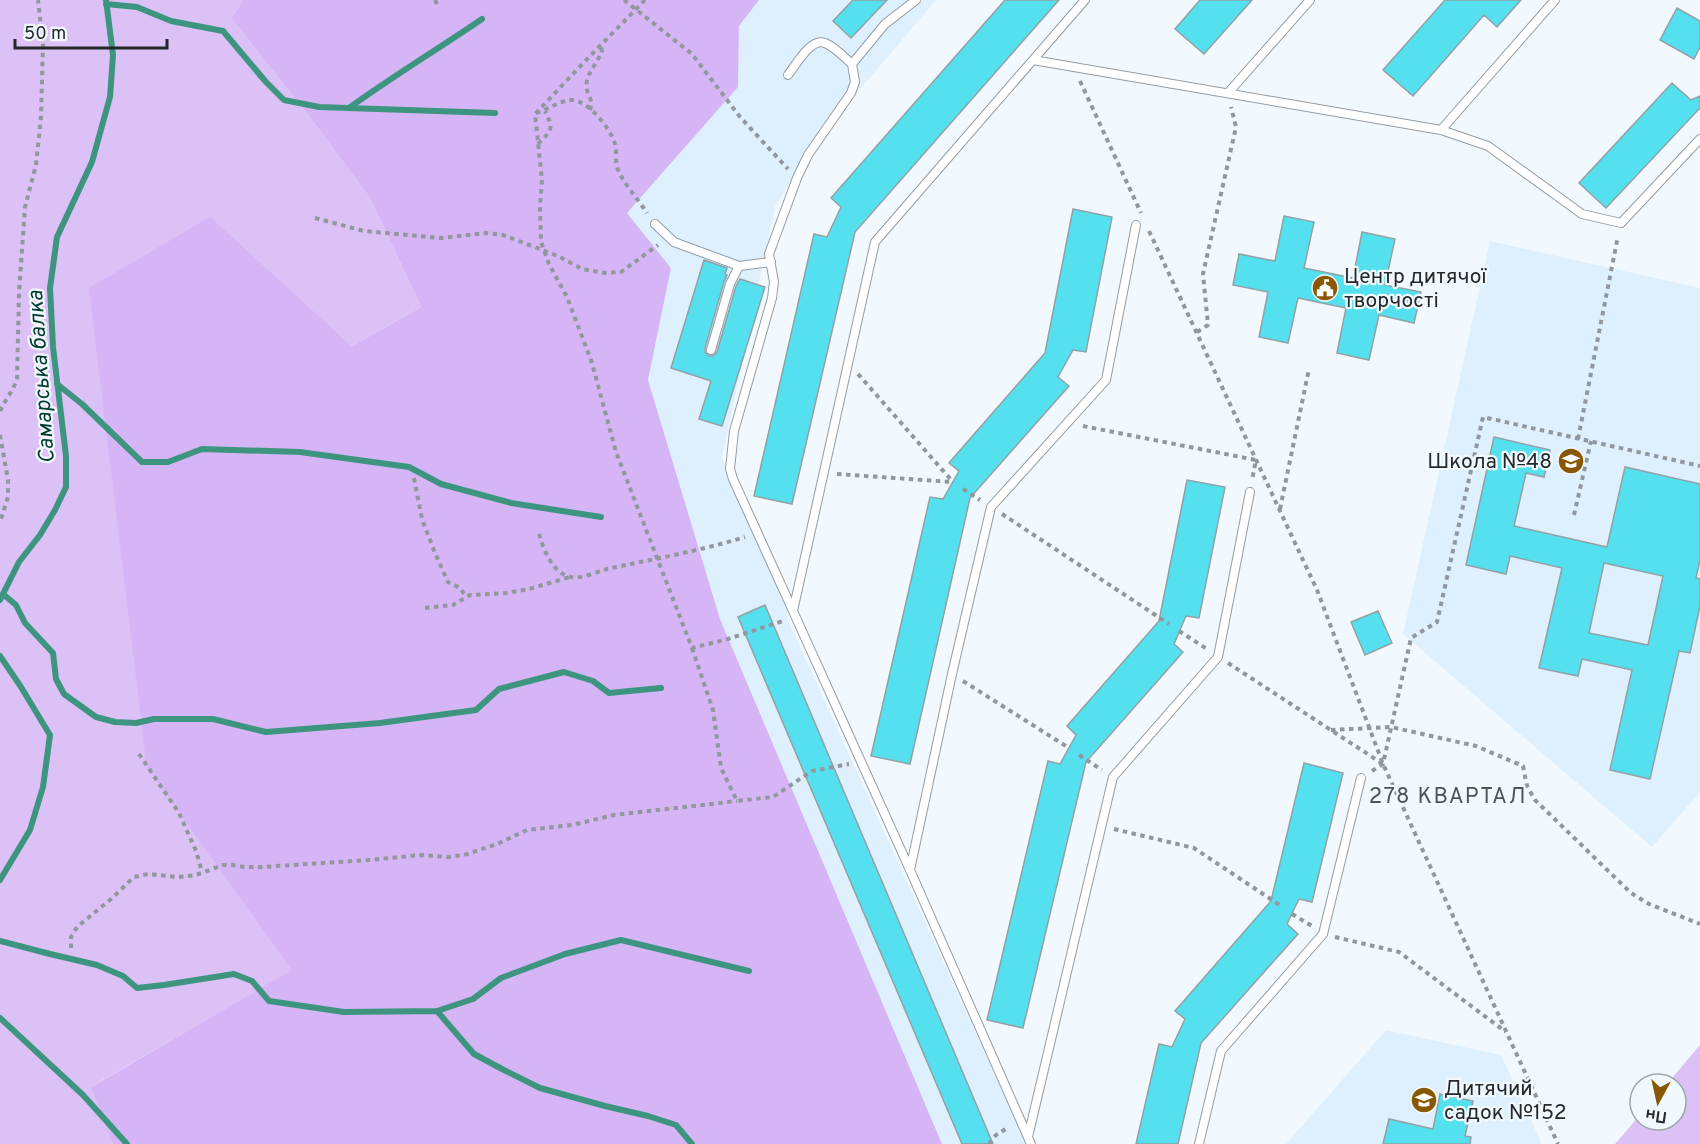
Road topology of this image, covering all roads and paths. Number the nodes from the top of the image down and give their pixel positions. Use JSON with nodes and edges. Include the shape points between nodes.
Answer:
{"nodes":[{"id":1,"x":38,"y":0,"type":"edge"},
{"id":2,"x":435,"y":0,"type":"edge"},
{"id":3,"x":624,"y":0,"type":"edge"},
{"id":4,"x":645,"y":0,"type":"edge"},
{"id":5,"x":916,"y":0,"type":"edge"},
{"id":6,"x":1085,"y":0,"type":"edge"},
{"id":7,"x":1310,"y":0,"type":"edge"},
{"id":8,"x":1555,"y":0,"type":"edge"},
{"id":9,"x":438,"y":6,"type":"dead end"},
{"id":10,"x":636,"y":9,"type":"junction"},
{"id":11,"x":601,"y":45,"type":"junction"},
{"id":12,"x":1033,"y":60,"type":"junction"},
{"id":13,"x":852,"y":64,"type":"junction"},
{"id":14,"x":1073,"y":67,"type":"junction"},
{"id":15,"x":788,"y":75,"type":"dead end"},
{"id":16,"x":1228,"y":93,"type":"junction"},
{"id":17,"x":590,"y":110,"type":"junction"},
{"id":18,"x":546,"y":111,"type":"junction"},
{"id":19,"x":535,"y":114,"type":"junction"},
{"id":20,"x":1441,"y":130,"type":"junction"},
{"id":21,"x":1700,"y":138,"type":"edge"},
{"id":22,"x":538,"y":145,"type":"junction"},
{"id":23,"x":797,"y":178,"type":"junction"},
{"id":24,"x":315,"y":218,"type":"dead end"},
{"id":25,"x":1144,"y":219,"type":"dead end"},
{"id":26,"x":1621,"y":223,"type":"junction"},
{"id":27,"x":654,"y":224,"type":"joint"},
{"id":28,"x":1136,"y":225,"type":"dead end"},
{"id":29,"x":1149,"y":229,"type":"dead end"},
{"id":30,"x":669,"y":237,"type":"junction"},
{"id":31,"x":544,"y":251,"type":"junction"},
{"id":32,"x":771,"y":262,"type":"junction"},
{"id":33,"x":739,"y":266,"type":"junction"},
{"id":34,"x":1197,"y":332,"type":"junction"},
{"id":35,"x":711,"y":350,"type":"dead end"},
{"id":36,"x":848,"y":362,"type":"junction"},
{"id":37,"x":1309,"y":369,"type":"dead end"},
{"id":38,"x":0,"y":411,"type":"edge"},
{"id":39,"x":1067,"y":423,"type":"junction"},
{"id":40,"x":0,"y":435,"type":"edge"},
{"id":41,"x":1578,"y":438,"type":"junction"},
{"id":42,"x":1591,"y":441,"type":"junction"},
{"id":43,"x":1256,"y":460,"type":"junction"},
{"id":44,"x":1700,"y":466,"type":"edge"},
{"id":45,"x":823,"y":473,"type":"junction"},
{"id":46,"x":414,"y":478,"type":"dead end"},
{"id":47,"x":963,"y":489,"type":"dead end"},
{"id":48,"x":1250,"y":492,"type":"joint"},
{"id":49,"x":991,"y":507,"type":"junction"},
{"id":50,"x":1280,"y":510,"type":"junction"},
{"id":51,"x":1574,"y":515,"type":"dead end"},
{"id":52,"x":0,"y":522,"type":"edge"},
{"id":53,"x":758,"y":533,"type":"junction"},
{"id":54,"x":539,"y":534,"type":"dead end"},
{"id":55,"x":657,"y":558,"type":"junction"},
{"id":56,"x":570,"y":577,"type":"junction"},
{"id":57,"x":466,"y":597,"type":"junction"},
{"id":58,"x":425,"y":608,"type":"dead end"},
{"id":59,"x":794,"y":614,"type":"junction"},
{"id":60,"x":1169,"y":624,"type":"dead end"},
{"id":61,"x":1179,"y":631,"type":"dead end"},
{"id":62,"x":692,"y":648,"type":"junction"},
{"id":63,"x":1218,"y":657,"type":"junction"},
{"id":64,"x":952,"y":674,"type":"junction"},
{"id":65,"x":1392,"y":727,"type":"junction"},
{"id":66,"x":1369,"y":728,"type":"junction"},
{"id":67,"x":1331,"y":730,"type":"junction"},
{"id":68,"x":1069,"y":748,"type":"dead end"},
{"id":69,"x":139,"y":754,"type":"dead end"},
{"id":70,"x":1079,"y":755,"type":"dead end"},
{"id":71,"x":861,"y":761,"type":"junction"},
{"id":72,"x":1383,"y":764,"type":"junction"},
{"id":73,"x":1113,"y":777,"type":"junction"},
{"id":74,"x":1361,"y":778,"type":"dead end"},
{"id":75,"x":737,"y":801,"type":"junction"},
{"id":76,"x":1101,"y":826,"type":"junction"},
{"id":77,"x":910,"y":870,"type":"junction"},
{"id":78,"x":202,"y":872,"type":"junction"},
{"id":79,"x":1281,"y":906,"type":"dead end"},
{"id":80,"x":1292,"y":914,"type":"dead end"},
{"id":81,"x":1700,"y":924,"type":"edge"},
{"id":82,"x":1323,"y":934,"type":"junction"},
{"id":83,"x":71,"y":948,"type":"dead end"},
{"id":84,"x":1507,"y":1032,"type":"junction"},
{"id":85,"x":1022,"y":1123,"type":"junction"},
{"id":86,"x":1029,"y":1140,"type":"edge"},
{"id":87,"x":989,"y":1144,"type":"edge"},
{"id":88,"x":1200,"y":1144,"type":"edge"},
{"id":89,"x":1558,"y":1144,"type":"edge"}],
"edges":[{"from":1,"to":38,"type":"path","via":[[43,45],[41,117],[36,165],[25,207],[17,379]]},
{"from":2,"to":9,"type":"path"},
{"from":3,"to":10,"type":"path"},
{"from":4,"to":10,"type":"path"},
{"from":5,"to":13,"type":"lane","via":[[885,24]]},
{"from":6,"to":12,"type":"lane"},
{"from":7,"to":16,"type":"lane"},
{"from":8,"to":20,"type":"lane"},
{"from":10,"to":11,"type":"path"},
{"from":10,"to":23,"type":"path","via":[[692,54],[740,117]]},
{"from":11,"to":17,"type":"path","via":[[602,52],[588,75]]},
{"from":11,"to":19,"type":"path"},
{"from":12,"to":14,"type":"lane"},
{"from":12,"to":36,"type":"lane","via":[[875,242]]},
{"from":13,"to":15,"type":"lane","via":[[826,43],[818,42],[811,45]]},
{"from":13,"to":23,"type":"lane","via":[[855,82],[850,93],[807,156]]},
{"from":14,"to":16,"type":"lane"},
{"from":14,"to":25,"type":"path"},
{"from":16,"to":20,"type":"lane"},
{"from":16,"to":34,"type":"path","via":[[1236,127],[1203,274],[1208,325]]},
{"from":17,"to":18,"type":"path","via":[[572,100]]},
{"from":17,"to":27,"type":"path","via":[[611,133],[616,166]]},
{"from":18,"to":19,"type":"path"},
{"from":18,"to":22,"type":"path","via":[[550,132]]},
{"from":19,"to":22,"type":"path"},
{"from":20,"to":26,"type":"lane","via":[[1488,146],[1582,214]]},
{"from":21,"to":26,"type":"lane"},
{"from":22,"to":31,"type":"path"},
{"from":23,"to":32,"type":"lane","via":[[769,254]]},
{"from":24,"to":31,"type":"path","via":[[364,231],[441,238],[503,235]]},
{"from":26,"to":41,"type":"path"},
{"from":27,"to":30,"type":"lane"},
{"from":28,"to":39,"type":"lane","via":[[1106,380]]},
{"from":29,"to":34,"type":"path"},
{"from":30,"to":31,"type":"path","via":[[621,272],[582,269]]},
{"from":30,"to":33,"type":"lane"},
{"from":31,"to":55,"type":"path","via":[[567,297],[592,363],[616,452]]},
{"from":32,"to":33,"type":"lane"},
{"from":32,"to":53,"type":"lane","via":[[772,298],[730,458],[733,479]]},
{"from":33,"to":35,"type":"lane"},
{"from":34,"to":43,"type":"path"},
{"from":36,"to":45,"type":"lane"},
{"from":36,"to":45,"type":"path","via":[[953,482]]},
{"from":37,"to":50,"type":"path"},
{"from":39,"to":43,"type":"path"},
{"from":39,"to":49,"type":"lane"},
{"from":40,"to":52,"type":"path","via":[[8,497]]},
{"from":41,"to":42,"type":"path"},
{"from":41,"to":65,"type":"path","via":[[1483,417],[1437,622],[1411,638]]},
{"from":42,"to":44,"type":"path"},
{"from":42,"to":51,"type":"path"},
{"from":43,"to":48,"type":"path"},
{"from":43,"to":50,"type":"path"},
{"from":45,"to":59,"type":"lane"},
{"from":46,"to":57,"type":"path","via":[[422,519],[435,553],[448,582],[460,588]]},
{"from":47,"to":49,"type":"path"},
{"from":48,"to":63,"type":"lane"},
{"from":49,"to":60,"type":"path"},
{"from":49,"to":64,"type":"lane"},
{"from":50,"to":66,"type":"path","via":[[1317,590]]},
{"from":53,"to":55,"type":"path"},
{"from":53,"to":59,"type":"lane"},
{"from":54,"to":56,"type":"path","via":[[547,556]]},
{"from":55,"to":56,"type":"path"},
{"from":55,"to":62,"type":"path"},
{"from":56,"to":57,"type":"path","via":[[529,589]]},
{"from":57,"to":58,"type":"path","via":[[453,605]]},
{"from":59,"to":62,"type":"path"},
{"from":59,"to":71,"type":"lane"},
{"from":61,"to":63,"type":"path"},
{"from":62,"to":75,"type":"path","via":[[713,710],[722,768]]},
{"from":63,"to":67,"type":"path"},
{"from":63,"to":73,"type":"lane"},
{"from":64,"to":68,"type":"path"},
{"from":64,"to":77,"type":"lane"},
{"from":65,"to":66,"type":"path"},
{"from":65,"to":72,"type":"path"},
{"from":65,"to":81,"type":"path","via":[[1476,746],[1523,766],[1535,800],[1631,893]]},
{"from":66,"to":67,"type":"path"},
{"from":66,"to":72,"type":"path"},
{"from":67,"to":72,"type":"path"},
{"from":69,"to":78,"type":"path","via":[[179,813]]},
{"from":70,"to":73,"type":"path"},
{"from":71,"to":75,"type":"path","via":[[812,771],[773,797]]},
{"from":71,"to":77,"type":"lane"},
{"from":72,"to":84,"type":"path"},
{"from":73,"to":76,"type":"lane"},
{"from":74,"to":82,"type":"lane"},
{"from":75,"to":78,"type":"path","via":[[614,814],[572,825],[527,830],[464,855],[262,867],[232,864]]},
{"from":76,"to":79,"type":"path","via":[[1194,848]]},
{"from":76,"to":86,"type":"lane"},
{"from":77,"to":85,"type":"lane"},
{"from":78,"to":83,"type":"path","via":[[178,877],[134,876],[76,927]]},
{"from":80,"to":82,"type":"path"},
{"from":82,"to":84,"type":"path","via":[[1399,952]]},
{"from":82,"to":88,"type":"lane","via":[[1221,1051]]},
{"from":84,"to":89,"type":"path"},
{"from":85,"to":86,"type":"lane"},
{"from":85,"to":87,"type":"path","via":[[996,1134]]}]}
